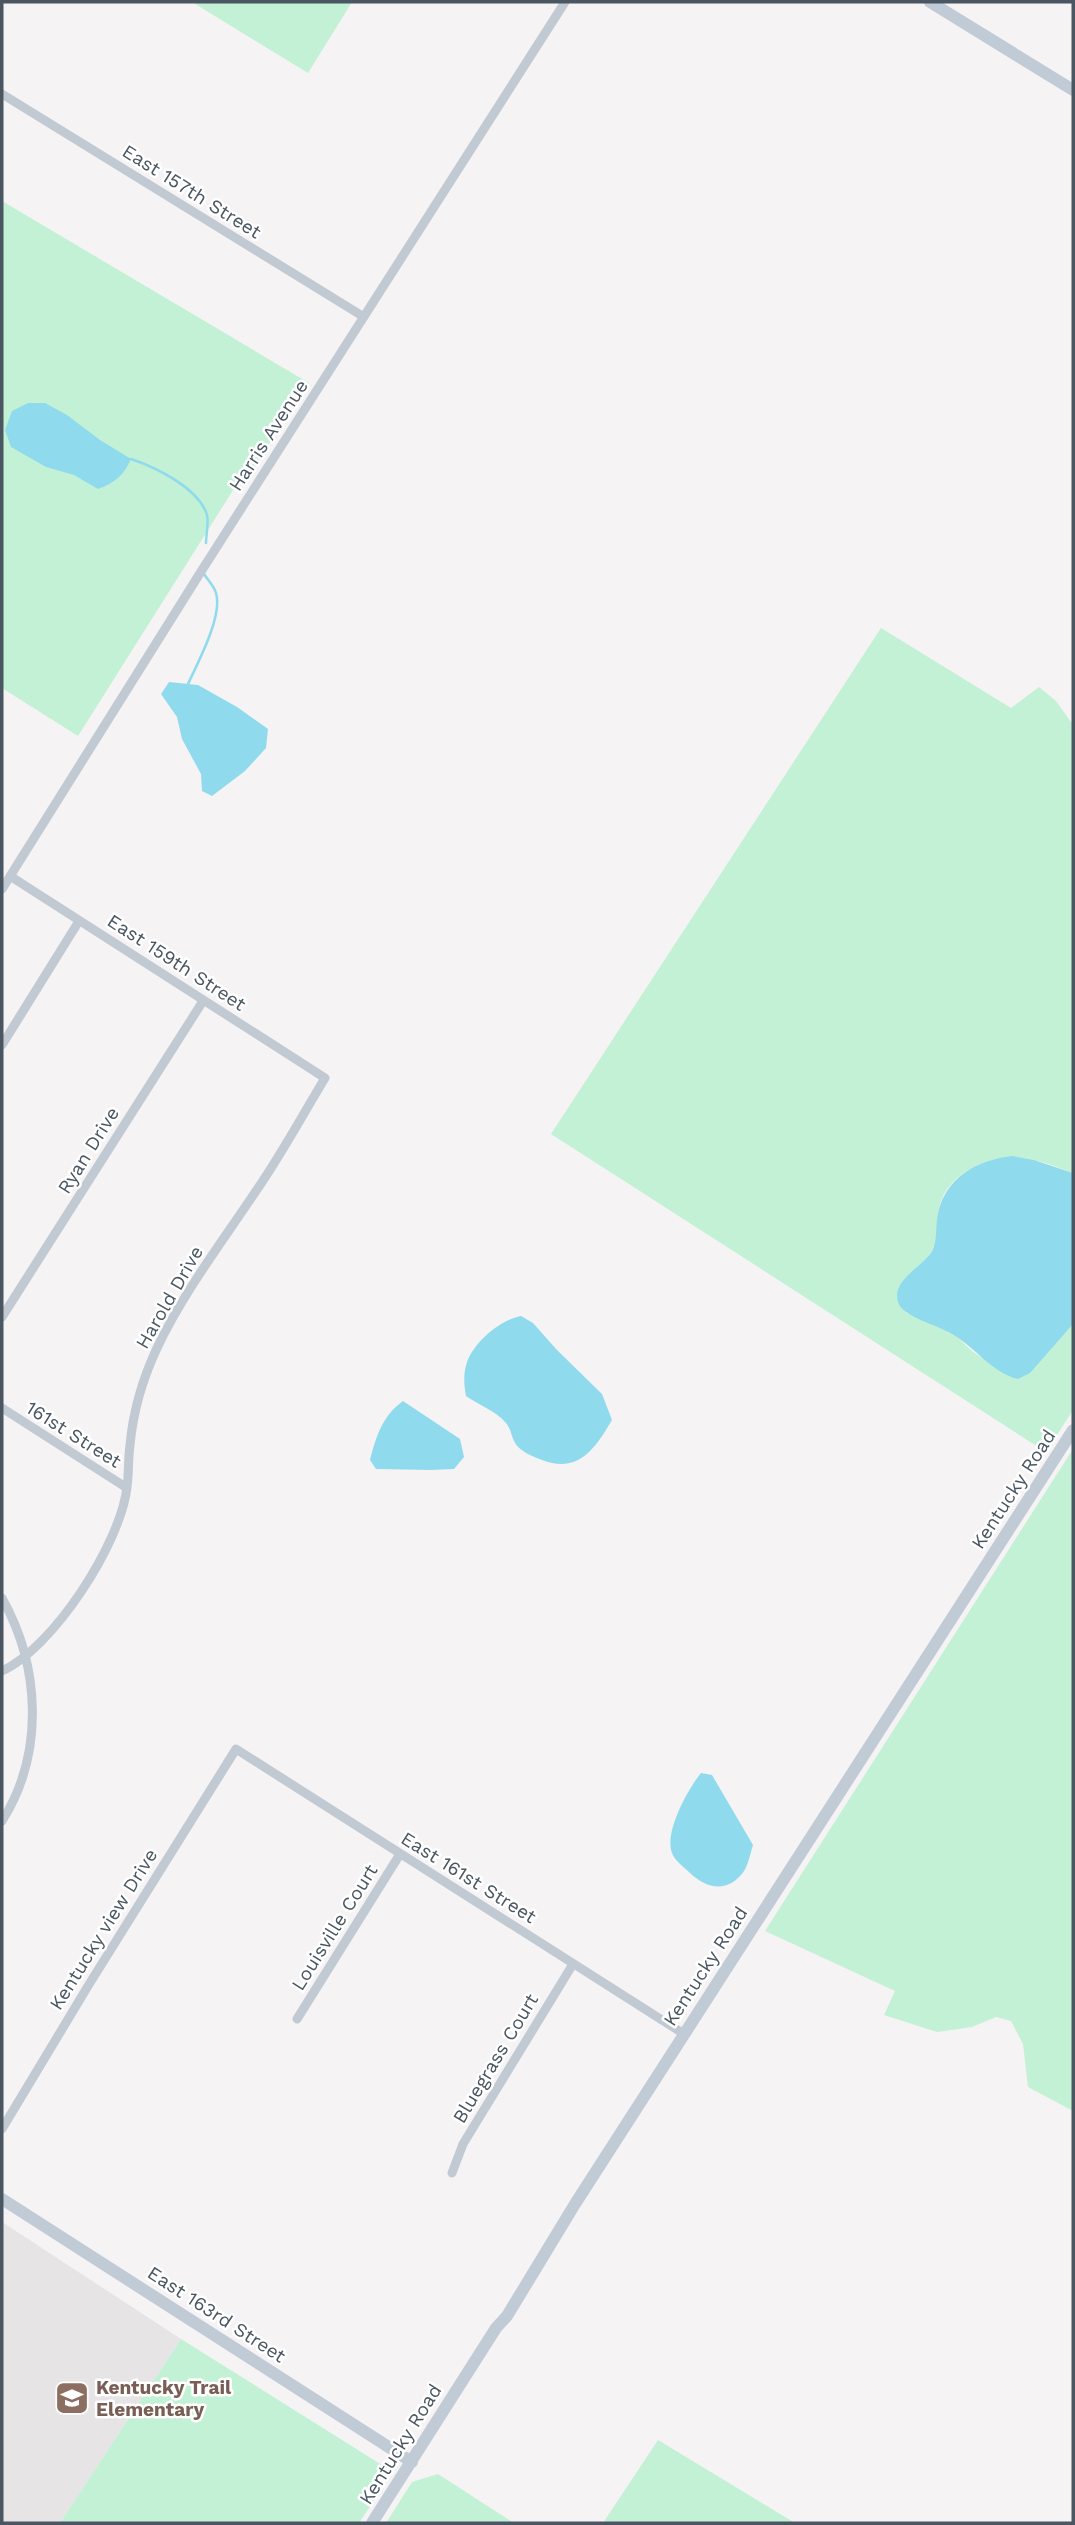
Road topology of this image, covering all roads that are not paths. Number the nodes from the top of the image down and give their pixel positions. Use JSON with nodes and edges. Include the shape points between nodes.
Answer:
{"nodes":[{"id":1,"x":565,"y":2,"type":"edge"},
{"id":2,"x":930,"y":2,"type":"edge"},
{"id":3,"x":1073,"y":90,"type":"edge"},
{"id":4,"x":2,"y":94,"type":"edge"},
{"id":5,"x":365,"y":317,"type":"junction"},
{"id":6,"x":9,"y":876,"type":"junction"},
{"id":7,"x":2,"y":889,"type":"edge"},
{"id":8,"x":79,"y":921,"type":"junction"},
{"id":9,"x":203,"y":1000,"type":"junction"},
{"id":10,"x":2,"y":1045,"type":"edge"},
{"id":11,"x":325,"y":1078,"type":"joint"},
{"id":12,"x":2,"y":1317,"type":"edge"},
{"id":13,"x":2,"y":1408,"type":"edge"},
{"id":14,"x":1073,"y":1430,"type":"edge"},
{"id":15,"x":127,"y":1488,"type":"junction"},
{"id":16,"x":2,"y":1598,"type":"edge"},
{"id":17,"x":26,"y":1656,"type":"junction"},
{"id":18,"x":2,"y":1671,"type":"edge"},
{"id":19,"x":236,"y":1749,"type":"joint"},
{"id":20,"x":2,"y":1821,"type":"edge"},
{"id":21,"x":400,"y":1854,"type":"junction"},
{"id":22,"x":573,"y":1964,"type":"junction"},
{"id":23,"x":297,"y":2019,"type":"dead end"},
{"id":24,"x":684,"y":2034,"type":"junction"},
{"id":25,"x":2,"y":2129,"type":"edge"},
{"id":26,"x":452,"y":2173,"type":"dead end"},
{"id":27,"x":2,"y":2199,"type":"edge"},
{"id":28,"x":412,"y":2462,"type":"junction"},
{"id":29,"x":372,"y":2523,"type":"edge"}],
"edges":[{"from":1,"to":5,"type":"street","name":"Harris Avenue"},
{"from":2,"to":3,"type":"street"},
{"from":4,"to":5,"type":"street","name":"East 157th Street"},
{"from":5,"to":6,"type":"street","name":"Harris Avenue"},
{"from":6,"to":7,"type":"street","name":"Harris Avenue"},
{"from":6,"to":8,"type":"street","name":"East 159th Street"},
{"from":8,"to":9,"type":"street","name":"East 159th Street"},
{"from":8,"to":10,"type":"street"},
{"from":9,"to":11,"type":"street","name":"East 159th Street"},
{"from":9,"to":12,"type":"street","name":"Ryan Drive"},
{"from":11,"to":15,"type":"street","name":"Harold Drive","via":[[157,1349],[133,1422]]},
{"from":13,"to":15,"type":"street","name":"161st Street"},
{"from":14,"to":24,"type":"street","name":"Kentucky Road"},
{"from":15,"to":17,"type":"street","name":"Harold Drive","via":[[114,1530],[87,1582]]},
{"from":16,"to":17,"type":"street"},
{"from":17,"to":18,"type":"street","name":"Harold Drive"},
{"from":17,"to":20,"type":"street","via":[[32,1692],[31,1742],[18,1790]]},
{"from":19,"to":21,"type":"street","name":"East 161st Street"},
{"from":19,"to":25,"type":"street","name":"Kentucky view Drive"},
{"from":21,"to":22,"type":"street","name":"East 161st Street"},
{"from":21,"to":23,"type":"street","name":"Louisville Court"},
{"from":22,"to":24,"type":"street","name":"East 161st Street"},
{"from":22,"to":26,"type":"street","name":"Bluegrass Court","via":[[463,2144]]},
{"from":24,"to":28,"type":"street","name":"Kentucky Road"},
{"from":27,"to":28,"type":"street","name":"East 163rd Street"},
{"from":28,"to":29,"type":"street","name":"Kentucky Road"}]}
